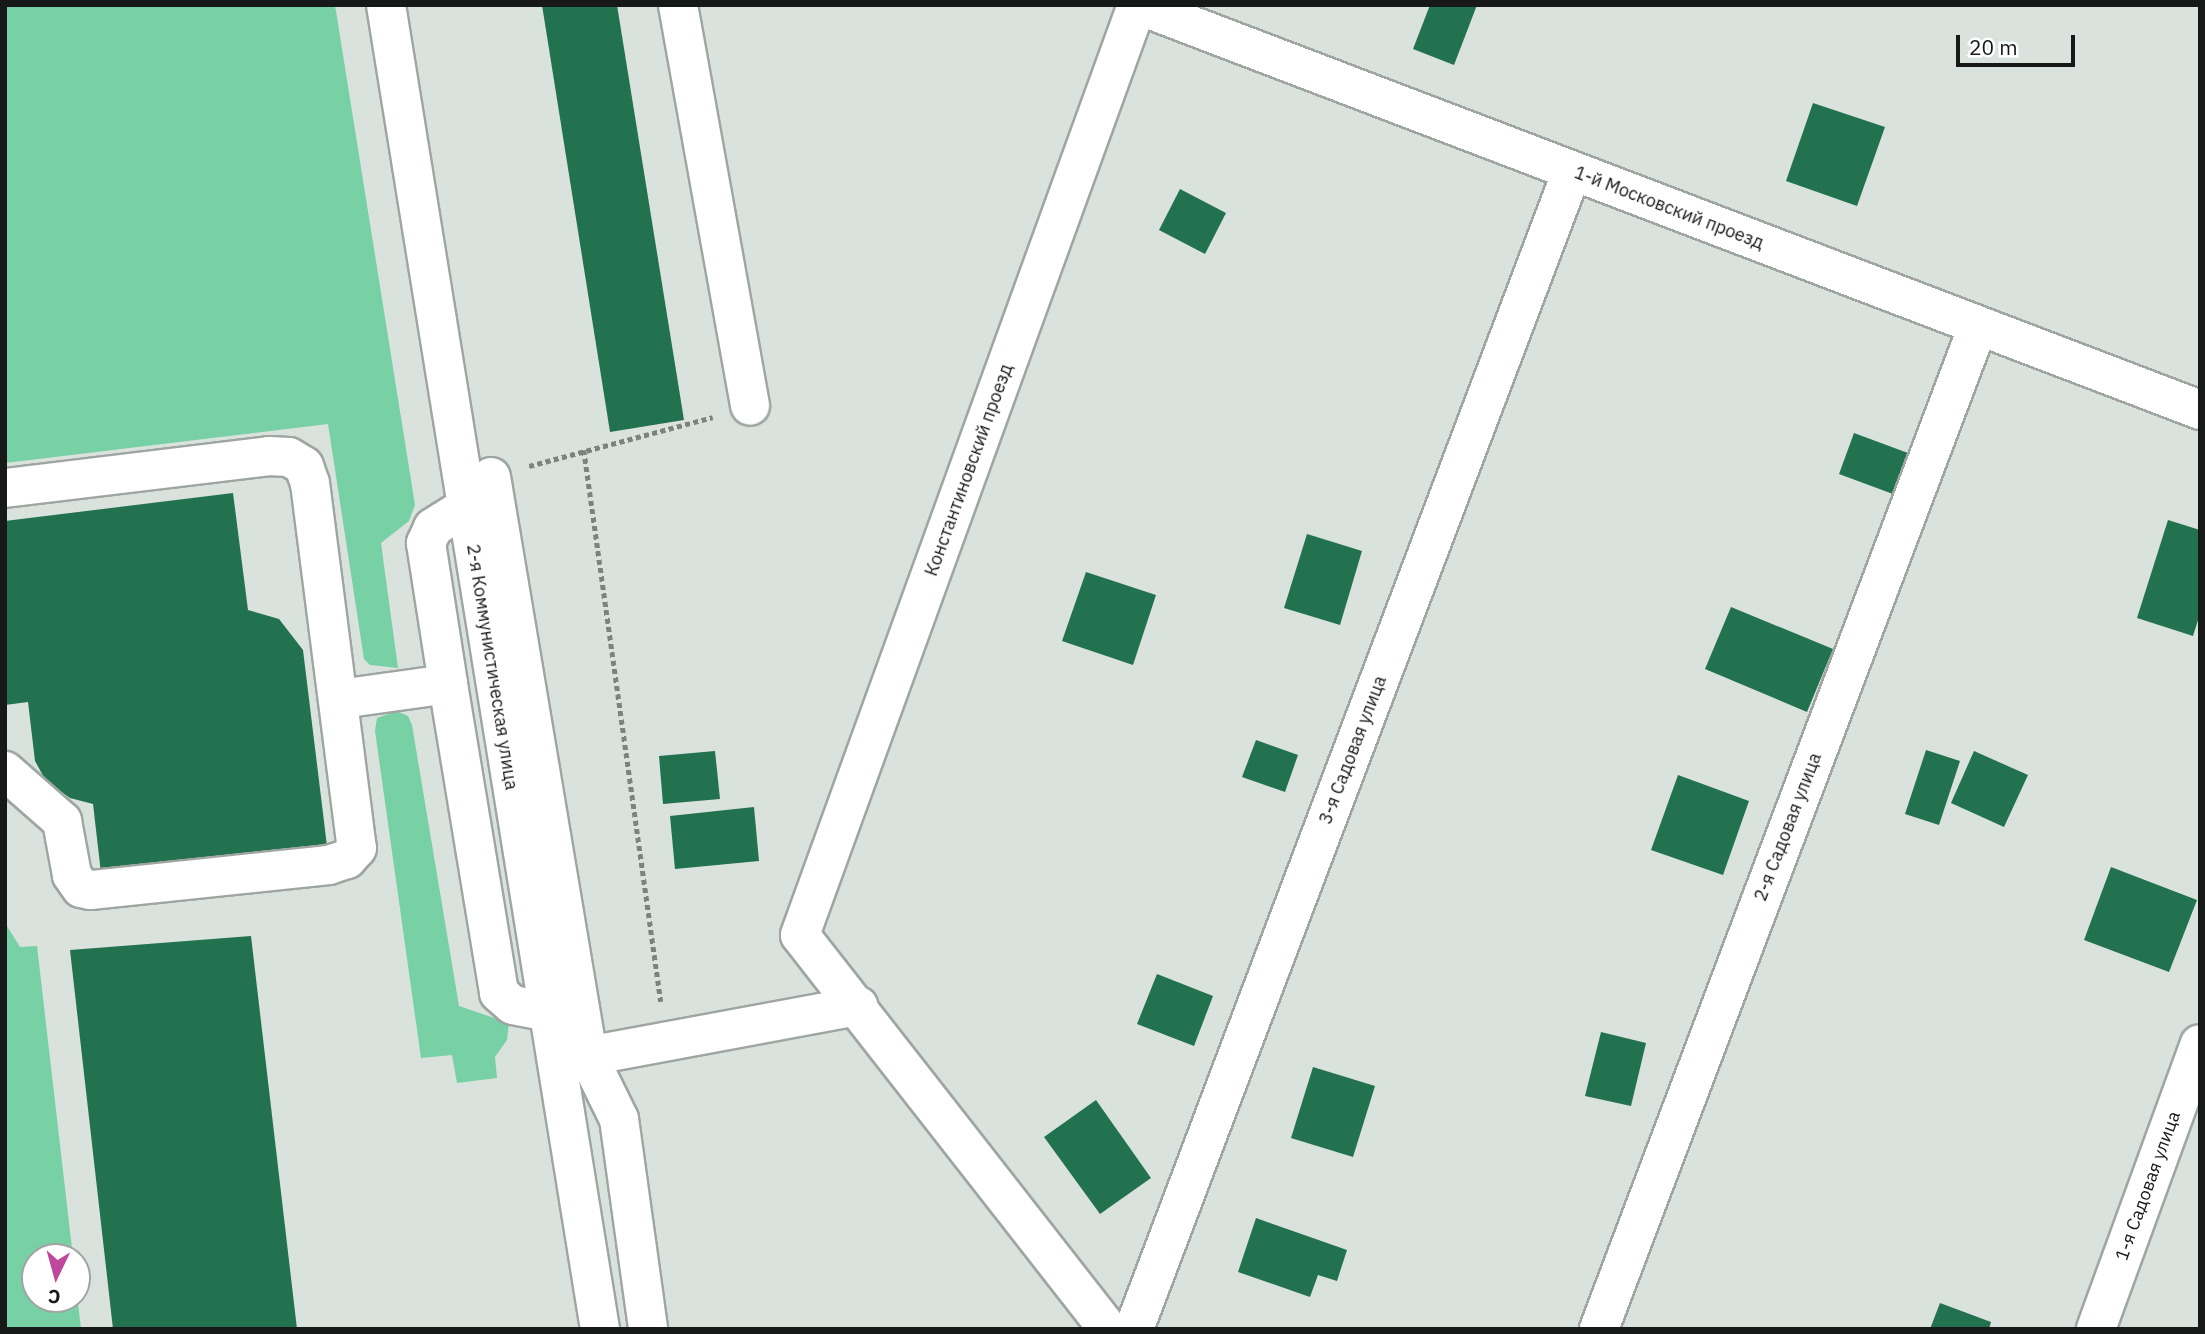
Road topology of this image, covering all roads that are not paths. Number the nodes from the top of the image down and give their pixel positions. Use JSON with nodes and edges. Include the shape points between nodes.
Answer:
{"nodes":[{"id":1,"x":386,"y":5,"type":"edge"},
{"id":2,"x":678,"y":5,"type":"edge"},
{"id":3,"x":1138,"y":5,"type":"edge"},
{"id":4,"x":1572,"y":171,"type":"junction"},
{"id":5,"x":1978,"y":326,"type":"junction"},
{"id":6,"x":750,"y":406,"type":"road end"},
{"id":7,"x":2200,"y":410,"type":"edge"},
{"id":8,"x":491,"y":477,"type":"road end"},
{"id":9,"x":5,"y":488,"type":"edge"},
{"id":10,"x":466,"y":507,"type":"junction"},
{"id":11,"x":448,"y":684,"type":"junction"},
{"id":12,"x":340,"y":699,"type":"junction"},
{"id":13,"x":5,"y":771,"type":"edge"},
{"id":14,"x":859,"y":1006,"type":"junction"},
{"id":15,"x":548,"y":1012,"type":"junction"},
{"id":16,"x":2200,"y":1044,"type":"edge"},
{"id":17,"x":588,"y":1056,"type":"junction"},
{"id":18,"x":600,"y":1329,"type":"edge"},
{"id":19,"x":648,"y":1329,"type":"edge"},
{"id":20,"x":1108,"y":1329,"type":"edge"},
{"id":21,"x":1134,"y":1329,"type":"edge"},
{"id":22,"x":1599,"y":1329,"type":"edge"},
{"id":23,"x":2096,"y":1329,"type":"edge"}],
"edges":[{"from":1,"to":10,"type":"street","name":"2-я Коммунистическая улица"},
{"from":2,"to":6,"type":"street"},
{"from":3,"to":4,"type":"street","name":"1-й Московский проезд"},
{"from":3,"to":14,"type":"street","name":"Константиновский проезд","via":[[800,935]]},
{"from":4,"to":5,"type":"street","name":"1-й Московский проезд"},
{"from":4,"to":21,"type":"street","name":"3-я Садовая улица"},
{"from":5,"to":7,"type":"street","name":"1-й Московский проезд"},
{"from":5,"to":22,"type":"street","name":"2-я Садовая улица"},
{"from":8,"to":17,"type":"street"},
{"from":9,"to":12,"type":"street","via":[[270,456],[297,461],[310,483]]},
{"from":10,"to":11,"type":"street","via":[[433,528],[426,543]]},
{"from":10,"to":15,"type":"street","name":"2-я Коммунистическая улица"},
{"from":11,"to":12,"type":"street"},
{"from":11,"to":15,"type":"street","via":[[499,993],[513,1005]]},
{"from":12,"to":13,"type":"street","via":[[358,840],[353,855],[329,865],[99,890],[81,888],[72,876],[62,821]]},
{"from":14,"to":17,"type":"street"},
{"from":14,"to":20,"type":"street"},
{"from":15,"to":18,"type":"street","name":"2-я Коммунистическая улица"},
{"from":16,"to":23,"type":"street","name":"1-я Садовая улица"},
{"from":17,"to":19,"type":"street","via":[[619,1119]]}]}
